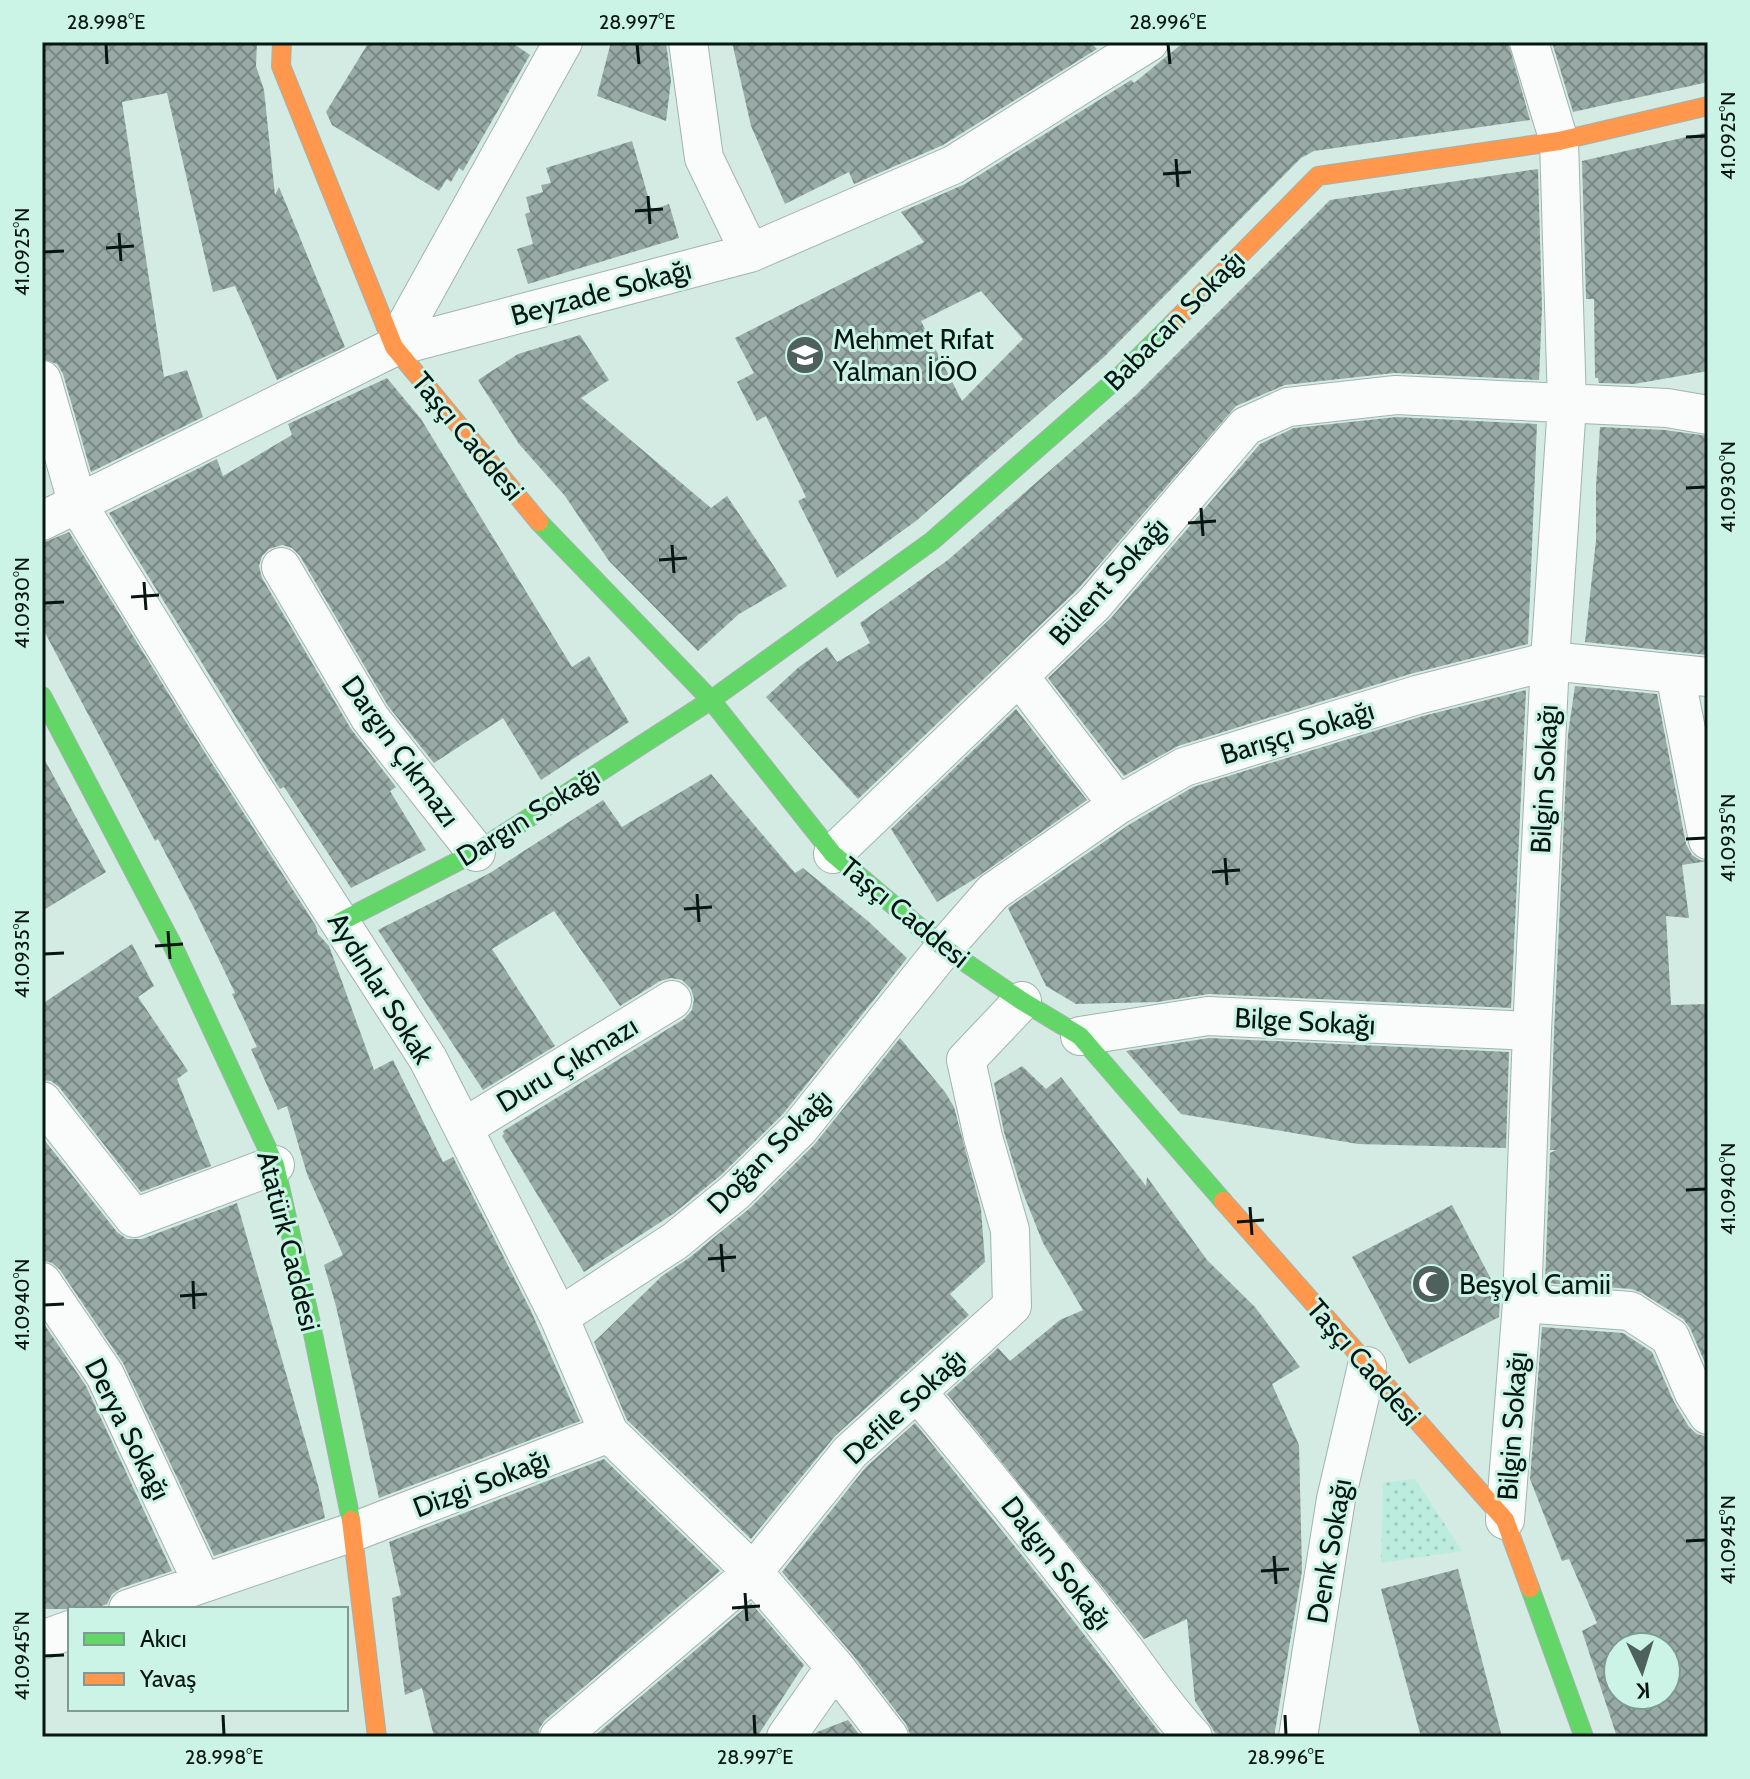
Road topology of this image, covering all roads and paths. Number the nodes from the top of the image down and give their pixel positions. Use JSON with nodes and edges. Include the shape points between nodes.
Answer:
{"nodes":[{"id":1,"x":282,"y":42,"type":"edge"},
{"id":2,"x":563,"y":42,"type":"edge"},
{"id":3,"x":688,"y":42,"type":"edge"},
{"id":4,"x":1529,"y":42,"type":"edge"},
{"id":5,"x":1131,"y":47,"type":"edge"},
{"id":6,"x":1708,"y":106,"type":"edge"},
{"id":7,"x":1559,"y":141,"type":"junction"},
{"id":8,"x":750,"y":253,"type":"junction"},
{"id":9,"x":394,"y":347,"type":"junction"},
{"id":10,"x":42,"y":380,"type":"edge"},
{"id":11,"x":1567,"y":404,"type":"junction"},
{"id":12,"x":1708,"y":415,"type":"edge"},
{"id":13,"x":78,"y":505,"type":"junction"},
{"id":14,"x":42,"y":521,"type":"edge"},
{"id":15,"x":281,"y":567,"type":"dead end"},
{"id":16,"x":1550,"y":661,"type":"junction"},
{"id":17,"x":1692,"y":675,"type":"edge"},
{"id":18,"x":1019,"y":676,"type":"junction"},
{"id":19,"x":42,"y":696,"type":"edge"},
{"id":20,"x":711,"y":700,"type":"junction"},
{"id":21,"x":1118,"y":805,"type":"junction"},
{"id":22,"x":1708,"y":840,"type":"edge"},
{"id":23,"x":476,"y":852,"type":"junction"},
{"id":24,"x":833,"y":854,"type":"junction"},
{"id":25,"x":340,"y":922,"type":"junction"},
{"id":26,"x":944,"y":948,"type":"junction"},
{"id":27,"x":672,"y":1000,"type":"dead end"},
{"id":28,"x":1022,"y":1001,"type":"junction"},
{"id":29,"x":1532,"y":1031,"type":"junction"},
{"id":30,"x":1080,"y":1036,"type":"junction"},
{"id":31,"x":42,"y":1101,"type":"edge"},
{"id":32,"x":463,"y":1128,"type":"junction"},
{"id":33,"x":275,"y":1165,"type":"junction"},
{"id":34,"x":42,"y":1282,"type":"edge"},
{"id":35,"x":1522,"y":1303,"type":"junction"},
{"id":36,"x":559,"y":1317,"type":"junction"},
{"id":37,"x":1367,"y":1366,"type":"junction"},
{"id":38,"x":917,"y":1392,"type":"junction"},
{"id":39,"x":1708,"y":1415,"type":"edge"},
{"id":40,"x":609,"y":1433,"type":"junction"},
{"id":41,"x":1505,"y":1520,"type":"junction"},
{"id":42,"x":353,"y":1532,"type":"junction"},
{"id":43,"x":753,"y":1572,"type":"junction"},
{"id":44,"x":202,"y":1582,"type":"junction"},
{"id":45,"x":133,"y":1607,"type":"edge"},
{"id":46,"x":68,"y":1631,"type":"edge"},
{"id":47,"x":42,"y":1640,"type":"edge"},
{"id":48,"x":835,"y":1667,"type":"junction"},
{"id":49,"x":1180,"y":1731,"type":"edge"},
{"id":50,"x":377,"y":1737,"type":"edge"},
{"id":51,"x":559,"y":1737,"type":"edge"},
{"id":52,"x":786,"y":1737,"type":"edge"},
{"id":53,"x":889,"y":1737,"type":"edge"},
{"id":54,"x":1298,"y":1737,"type":"edge"},
{"id":55,"x":1584,"y":1737,"type":"edge"}],
"edges":[{"from":1,"to":9,"type":"street","name":"Taşçı Caddesi","via":[[281,66]]},
{"from":2,"to":9,"type":"street"},
{"from":3,"to":8,"type":"street","via":[[704,158]]},
{"from":4,"to":7,"type":"street","name":"Bilgin Sokağı"},
{"from":5,"to":8,"type":"street","name":"Beyzade Sokağı","via":[[953,165]]},
{"from":6,"to":7,"type":"street","name":"Babacan Sokağı"},
{"from":7,"to":11,"type":"street","name":"Bilgin Sokağı"},
{"from":7,"to":20,"type":"street","name":"Babacan Sokağı","via":[[1318,176],[1120,376],[932,541]]},
{"from":8,"to":9,"type":"street","name":"Beyzade Sokağı"},
{"from":9,"to":13,"type":"street","name":"Beyzade Sokağı"},
{"from":9,"to":20,"type":"street","name":"Taşçı Caddesi","via":[[556,542]]},
{"from":10,"to":13,"type":"street","name":"Aydınlar Sokak"},
{"from":11,"to":12,"type":"street","name":"Bülent Sokağı"},
{"from":11,"to":16,"type":"street","name":"Bilgin Sokağı"},
{"from":11,"to":18,"type":"street","name":"Bülent Sokağı","via":[[1396,395],[1288,407],[1246,426],[1094,604]]},
{"from":13,"to":14,"type":"street","name":"Beyzade Sokağı"},
{"from":13,"to":25,"type":"street","name":"Aydınlar Sokak"},
{"from":15,"to":23,"type":"street","name":"Dargın Çıkmazı","via":[[370,718]]},
{"from":16,"to":17,"type":"street","name":"Barışçı Sokağı"},
{"from":16,"to":21,"type":"street","name":"Barışçı Sokağı","via":[[1417,695],[1184,767]]},
{"from":16,"to":29,"type":"street","name":"Bilgin Sokağı"},
{"from":17,"to":22,"type":"street"},
{"from":18,"to":21,"type":"street"},
{"from":18,"to":24,"type":"street","name":"Bülent Sokağı"},
{"from":19,"to":33,"type":"street","name":"Atatürk Caddesi","via":[[172,944]]},
{"from":20,"to":23,"type":"street","name":"Dargın Sokağı"},
{"from":20,"to":24,"type":"street","name":"Taşçı Caddesi"},
{"from":21,"to":26,"type":"street","name":"Barışçı Sokağı","via":[[993,892]]},
{"from":23,"to":25,"type":"street","name":"Dargın Sokağı"},
{"from":24,"to":26,"type":"street","name":"Taşçı Caddesi"},
{"from":25,"to":32,"type":"street","name":"Aydınlar Sokak","via":[[428,1059]]},
{"from":26,"to":28,"type":"street","name":"Taşçı Caddesi"},
{"from":26,"to":36,"type":"street","name":"Doğan Sokağı","via":[[799,1129],[735,1192],[675,1241]]},
{"from":27,"to":32,"type":"street","name":"Duru Çıkmazı"},
{"from":28,"to":30,"type":"street","name":"Taşçı Caddesi"},
{"from":28,"to":38,"type":"street","name":"Defile Sokağı","via":[[966,1060],[1010,1230],[1012,1306]]},
{"from":29,"to":30,"type":"street","name":"Bilge Sokağı","via":[[1208,1016]]},
{"from":29,"to":35,"type":"street","name":"Bilgin Sokağı"},
{"from":30,"to":37,"type":"street","name":"Taşçı Caddesi"},
{"from":31,"to":33,"type":"street","via":[[134,1218]]},
{"from":32,"to":36,"type":"street","name":"Aydınlar Sokak"},
{"from":33,"to":42,"type":"street","name":"Atatürk Caddesi"},
{"from":34,"to":44,"type":"street","name":"Derya Sokağı","via":[[105,1375]]},
{"from":35,"to":39,"type":"street","via":[[1630,1311],[1670,1337]]},
{"from":35,"to":41,"type":"street","name":"Bilgin Sokağı"},
{"from":36,"to":40,"type":"street","name":"Aydınlar Sokak"},
{"from":37,"to":41,"type":"street","name":"Taşçı Caddesi"},
{"from":37,"to":54,"type":"street","name":"Denk Sokağı","via":[[1336,1499]]},
{"from":38,"to":43,"type":"street","name":"Defile Sokağı","via":[[850,1452]]},
{"from":38,"to":49,"type":"street","name":"Dalgın Sokağı","via":[[1136,1664]]},
{"from":40,"to":42,"type":"street","name":"Dizgi Sokağı"},
{"from":40,"to":43,"type":"street","name":"Aydınlar Sokak"},
{"from":41,"to":55,"type":"street","name":"Taşçı Caddesi"},
{"from":42,"to":44,"type":"street","name":"Dizgi Sokağı"},
{"from":42,"to":50,"type":"street","name":"Atatürk Caddesi"},
{"from":43,"to":48,"type":"street","name":"Aydınlar Sokak"},
{"from":43,"to":51,"type":"street","name":"Defile Sokağı"},
{"from":44,"to":45,"type":"street","name":"Dizgi Sokağı"},
{"from":46,"to":47,"type":"street"},
{"from":48,"to":52,"type":"street"},
{"from":48,"to":53,"type":"street","name":"Aydınlar Sokak"}]}
